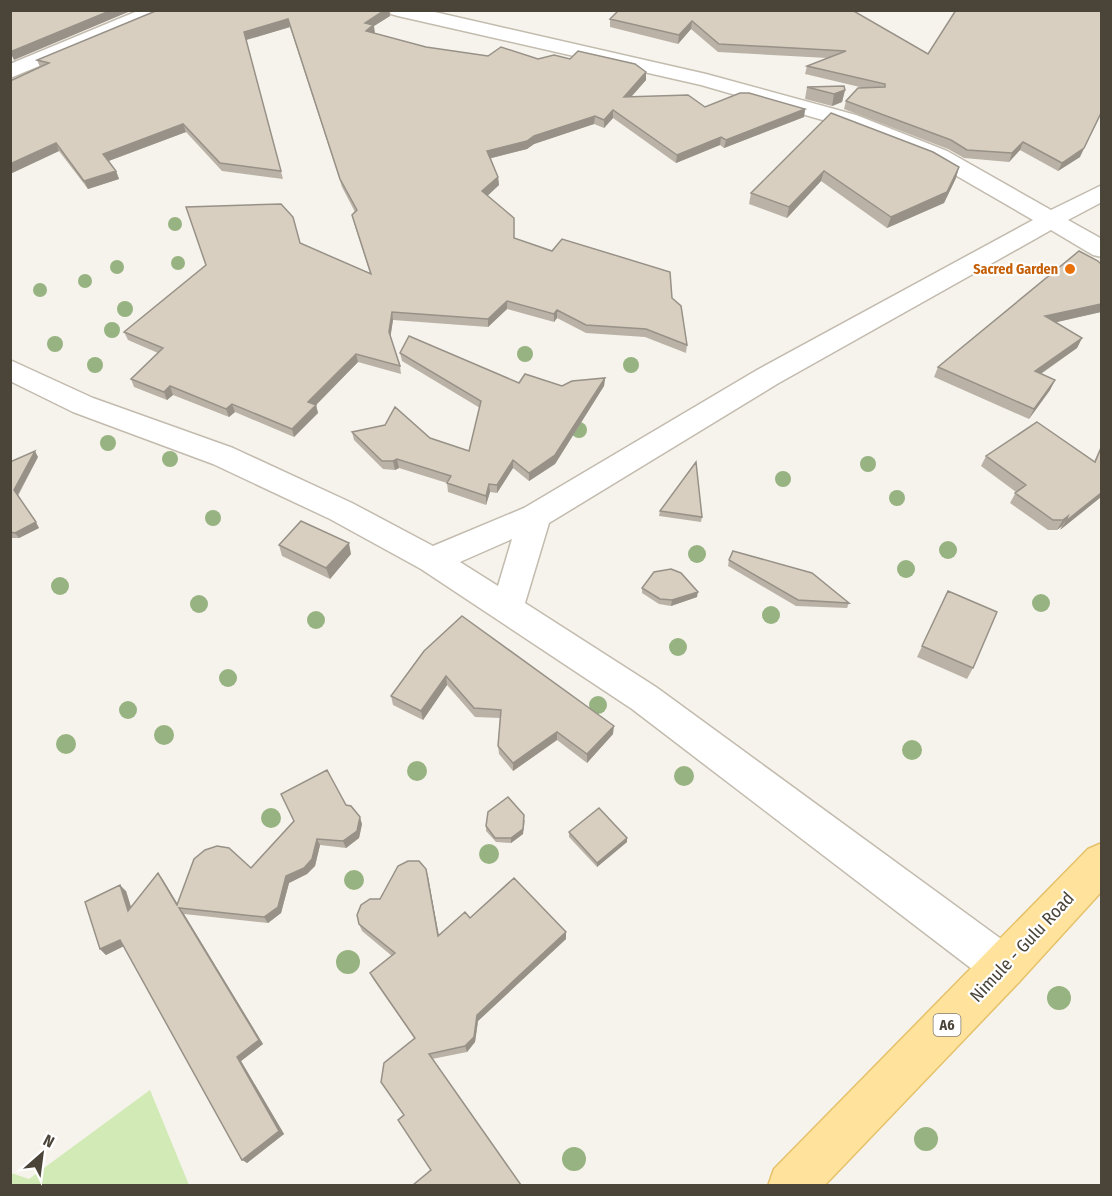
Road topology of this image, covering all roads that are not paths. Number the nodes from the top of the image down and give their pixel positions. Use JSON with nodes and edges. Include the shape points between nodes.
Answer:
{"nodes":[{"id":1,"x":158,"y":10,"type":"edge"},
{"id":2,"x":398,"y":10,"type":"edge"},
{"id":3,"x":10,"y":72,"type":"edge"},
{"id":4,"x":1101,"y":192,"type":"edge"},
{"id":5,"x":1049,"y":221,"type":"junction"},
{"id":6,"x":1101,"y":250,"type":"edge"},
{"id":7,"x":10,"y":369,"type":"edge"},
{"id":8,"x":535,"y":516,"type":"junction"},
{"id":9,"x":432,"y":560,"type":"junction"},
{"id":10,"x":507,"y":609,"type":"junction"},
{"id":11,"x":1101,"y":862,"type":"edge"},
{"id":12,"x":1004,"y":967,"type":"junction"},
{"id":13,"x":791,"y":1185,"type":"edge"}],
"edges":[{"from":1,"to":3,"type":"street"},
{"from":2,"to":5,"type":"street","via":[[716,83],[848,120],[939,156]]},
{"from":4,"to":5,"type":"street"},
{"from":5,"to":6,"type":"street"},
{"from":5,"to":8,"type":"street","via":[[767,377]]},
{"from":7,"to":9,"type":"street","via":[[83,405],[224,456],[341,511]]},
{"from":8,"to":9,"type":"street"},
{"from":8,"to":10,"type":"street"},
{"from":9,"to":10,"type":"street"},
{"from":10,"to":12,"type":"street","via":[[644,698]]},
{"from":11,"to":12,"type":"main road","name":"Nimule - Gulu Road","number":"A6"},
{"from":12,"to":13,"type":"main road","name":"Nimule - Gulu Road","number":"A6"}]}
